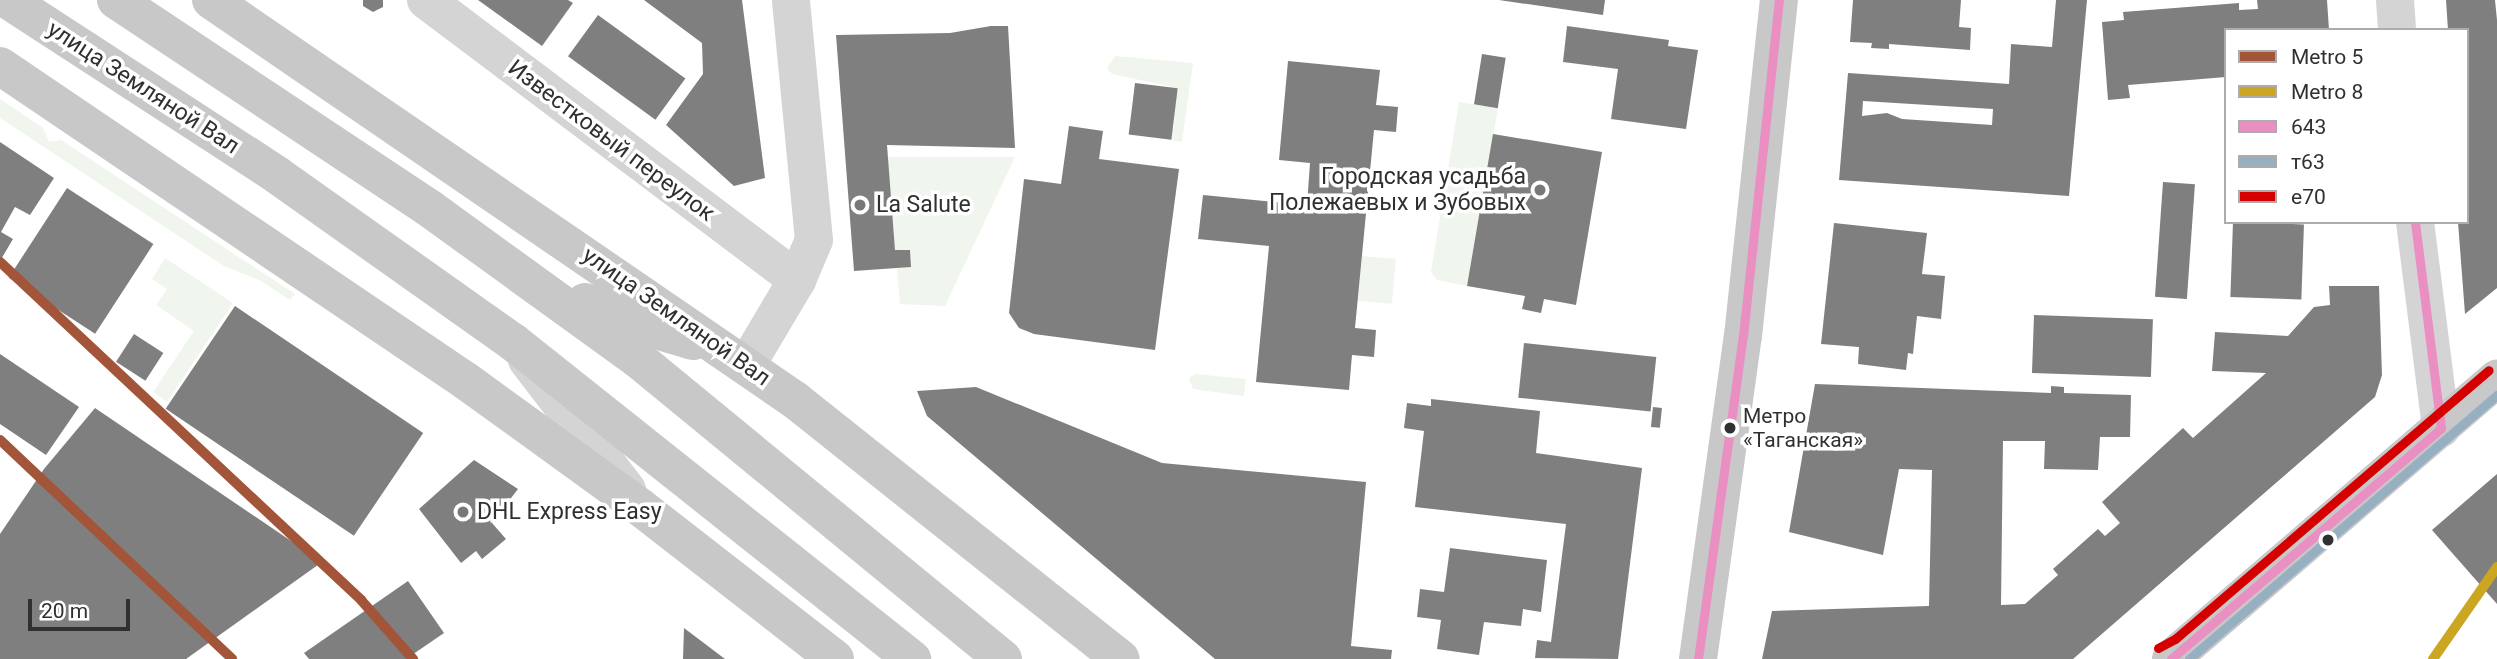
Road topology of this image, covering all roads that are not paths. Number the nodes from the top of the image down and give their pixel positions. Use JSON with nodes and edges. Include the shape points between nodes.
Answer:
{"nodes":[{"id":1,"x":8,"y":0,"type":"edge"},
{"id":2,"x":116,"y":0,"type":"edge"},
{"id":3,"x":211,"y":0,"type":"edge"},
{"id":4,"x":426,"y":0,"type":"edge"},
{"id":5,"x":791,"y":0,"type":"edge"},
{"id":6,"x":1779,"y":0,"type":"edge"},
{"id":7,"x":2395,"y":0,"type":"edge"},
{"id":8,"x":2397,"y":28,"type":"edge"},
{"id":9,"x":0,"y":66,"type":"edge"},
{"id":10,"x":2415,"y":224,"type":"edge"},
{"id":11,"x":505,"y":261,"type":"junction"},
{"id":12,"x":797,"y":280,"type":"junction"},
{"id":13,"x":513,"y":342,"type":"junction"},
{"id":14,"x":742,"y":364,"type":"junction"},
{"id":15,"x":2497,"y":379,"type":"edge"},
{"id":16,"x":2441,"y":429,"type":"junction"},
{"id":17,"x":640,"y":507,"type":"junction"},
{"id":18,"x":2173,"y":656,"type":"edge"},
{"id":19,"x":835,"y":659,"type":"edge"},
{"id":20,"x":912,"y":659,"type":"edge"},
{"id":21,"x":1003,"y":659,"type":"edge"},
{"id":22,"x":1121,"y":659,"type":"edge"},
{"id":23,"x":1698,"y":659,"type":"edge"}],
"edges":[{"from":1,"to":13,"type":"main road","name":"улица Земляной Вал","via":[[277,175]]},
{"from":2,"to":11,"type":"main road"},
{"from":3,"to":14,"type":"main road","name":"улица Земляной Вал","via":[[618,274]]},
{"from":4,"to":12,"type":"street","name":"Известковый переулок"},
{"from":5,"to":12,"type":"street","via":[[814,240]]},
{"from":6,"to":23,"type":"main road","via":[[1746,311]]},
{"from":7,"to":8,"type":"street"},
{"from":9,"to":17,"type":"main road","via":[[249,230]]},
{"from":10,"to":16,"type":"street"},
{"from":11,"to":14,"type":"main road","via":[[626,321],[674,332]]},
{"from":11,"to":21,"type":"main road","via":[[639,360]]},
{"from":12,"to":14,"type":"street"},
{"from":13,"to":17,"type":"street"},
{"from":13,"to":20,"type":"main road","name":"улица Земляной Вал"},
{"from":14,"to":22,"type":"main road","name":"улица Земляной Вал"},
{"from":15,"to":16,"type":"main road"},
{"from":16,"to":18,"type":"main road"},
{"from":17,"to":19,"type":"main road"}]}
